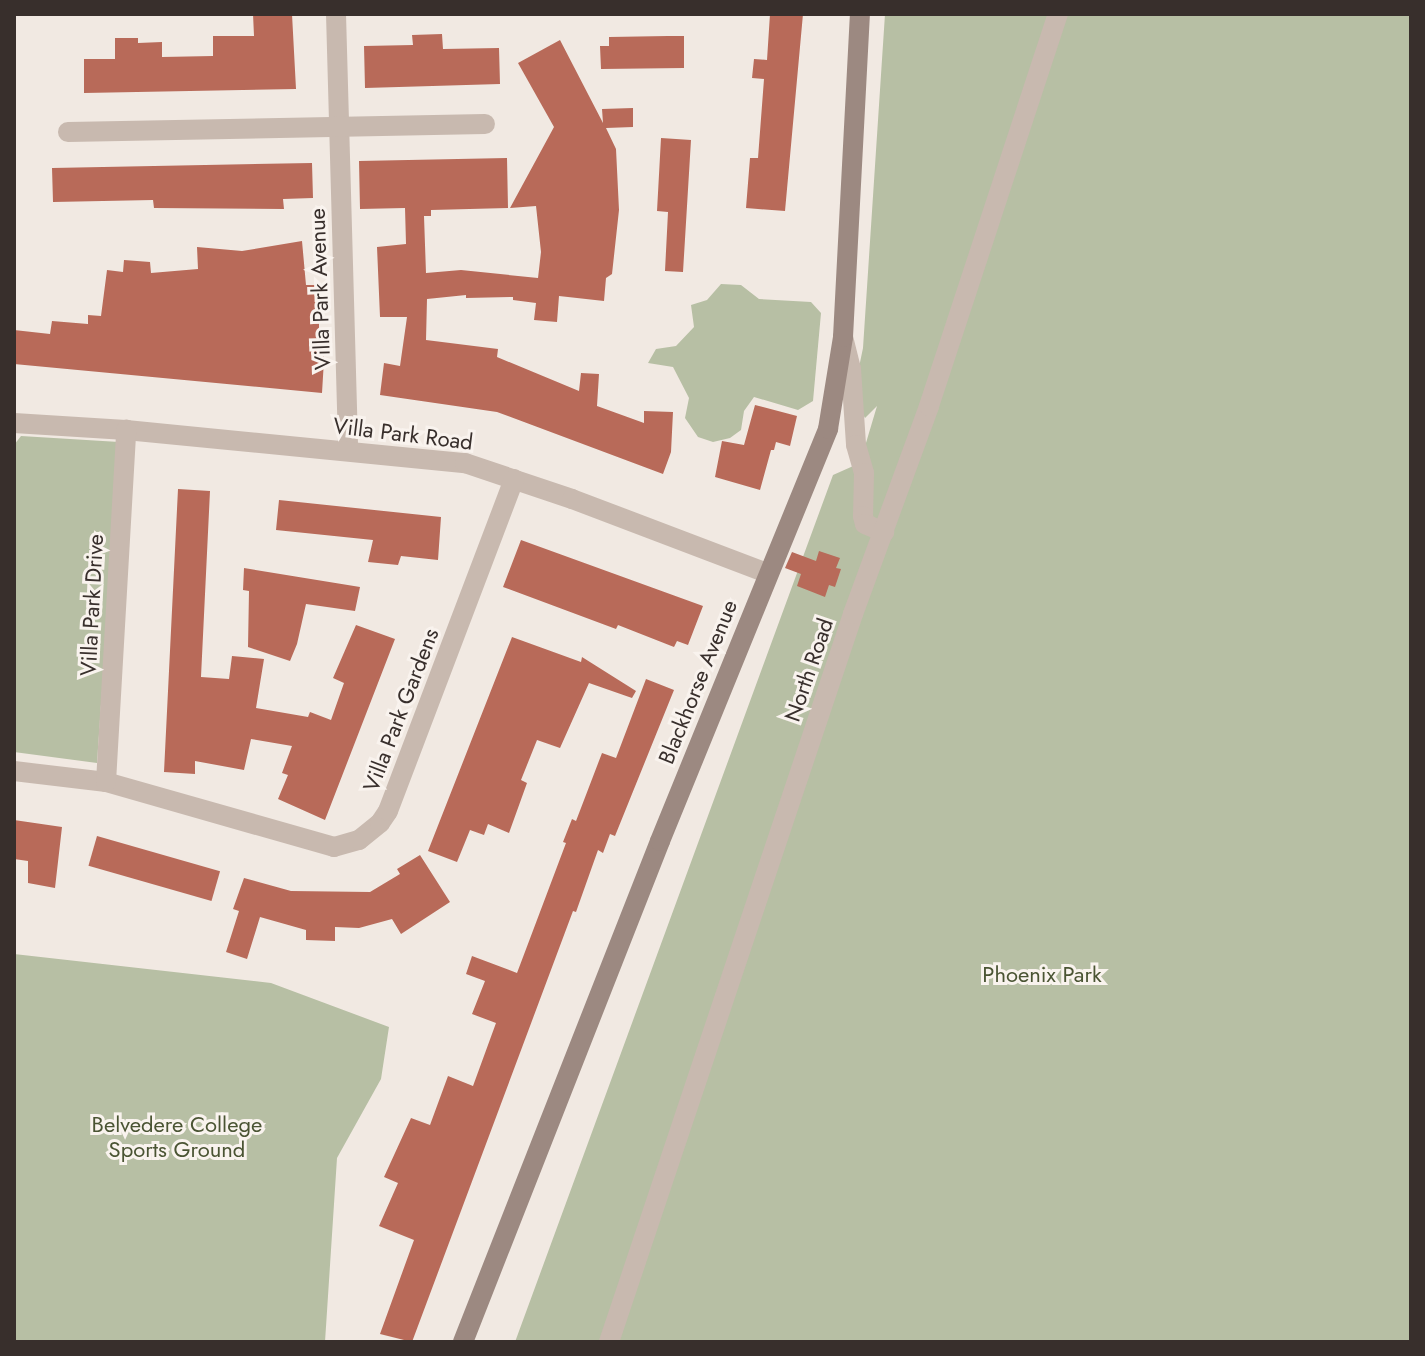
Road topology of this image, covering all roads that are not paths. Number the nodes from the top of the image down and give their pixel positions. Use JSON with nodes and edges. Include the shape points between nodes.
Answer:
{"nodes":[{"id":1,"x":336,"y":14,"type":"edge"},
{"id":2,"x":860,"y":14,"type":"edge"},
{"id":3,"x":1058,"y":14,"type":"edge"},
{"id":4,"x":485,"y":124,"type":"dead end"},
{"id":5,"x":338,"y":127,"type":"junction"},
{"id":6,"x":68,"y":132,"type":"dead end"},
{"id":7,"x":843,"y":337,"type":"junction"},
{"id":8,"x":14,"y":423,"type":"edge"},
{"id":9,"x":828,"y":429,"type":"junction"},
{"id":10,"x":126,"y":430,"type":"junction"},
{"id":11,"x":856,"y":445,"type":"junction"},
{"id":12,"x":348,"y":450,"type":"junction"},
{"id":13,"x":514,"y":479,"type":"junction"},
{"id":14,"x":884,"y":532,"type":"junction"},
{"id":15,"x":767,"y":573,"type":"junction"},
{"id":16,"x":14,"y":771,"type":"edge"},
{"id":17,"x":106,"y":782,"type":"junction"},
{"id":18,"x":463,"y":1342,"type":"edge"},
{"id":19,"x":609,"y":1342,"type":"edge"}],
"edges":[{"from":1,"to":5,"type":"street","name":"Villa Park Avenue"},
{"from":2,"to":7,"type":"main road","name":"Blackhorse Avenue"},
{"from":3,"to":14,"type":"street","name":"North Road"},
{"from":4,"to":5,"type":"street"},
{"from":5,"to":6,"type":"street"},
{"from":5,"to":12,"type":"street","name":"Villa Park Avenue"},
{"from":7,"to":9,"type":"main road","name":"Blackhorse Avenue"},
{"from":7,"to":11,"type":"street","via":[[851,369]]},
{"from":8,"to":10,"type":"street","name":"Villa Park Road"},
{"from":9,"to":11,"type":"street"},
{"from":9,"to":15,"type":"main road","name":"Blackhorse Avenue"},
{"from":10,"to":12,"type":"street","name":"Villa Park Road"},
{"from":10,"to":17,"type":"street","name":"Villa Park Drive"},
{"from":11,"to":14,"type":"street","via":[[864,473],[865,524]]},
{"from":12,"to":13,"type":"street","name":"Villa Park Road","via":[[465,463]]},
{"from":13,"to":15,"type":"street","name":"Villa Park Road"},
{"from":13,"to":17,"type":"street","name":"Villa Park Gardens","via":[[388,811],[372,831],[334,847]]},
{"from":14,"to":19,"type":"street","name":"North Road"},
{"from":15,"to":18,"type":"main road","name":"Blackhorse Avenue"},
{"from":16,"to":17,"type":"street","name":"Villa Park Gardens"}]}
